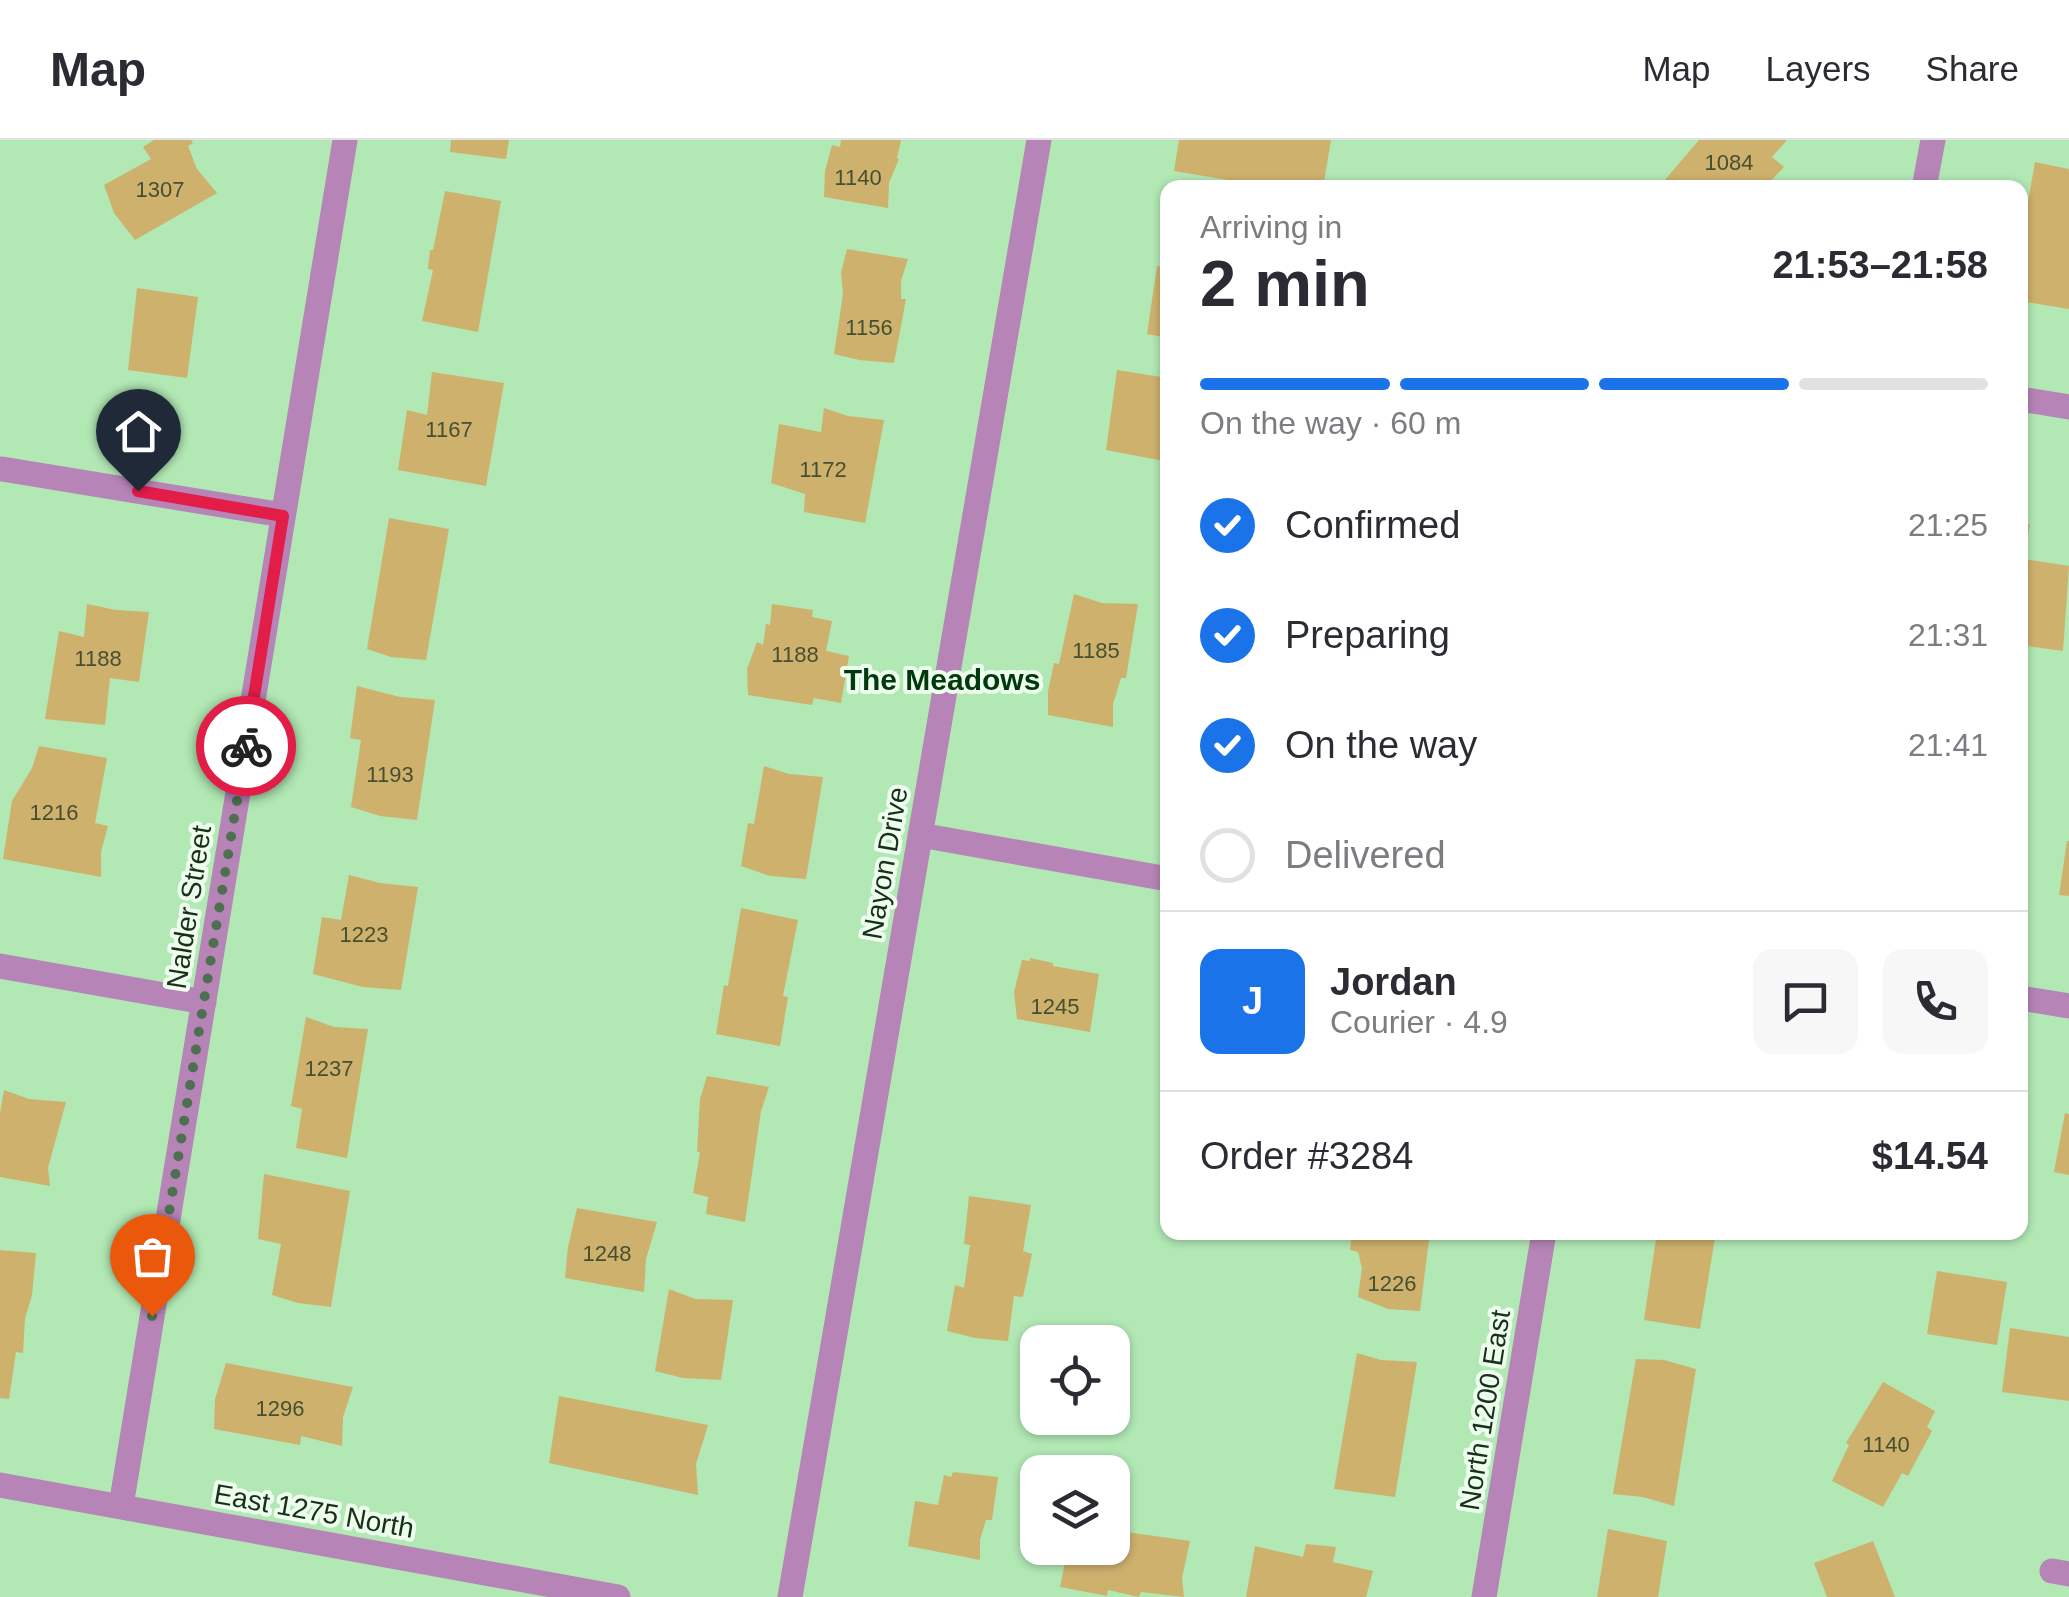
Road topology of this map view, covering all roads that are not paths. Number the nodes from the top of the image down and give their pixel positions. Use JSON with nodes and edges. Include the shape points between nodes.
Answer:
{"nodes":[{"id":1,"x":345,"y":140,"type":"edge"},
{"id":2,"x":1039,"y":140,"type":"edge"},
{"id":3,"x":1933,"y":140,"type":"edge"},
{"id":4,"x":1926,"y":180,"type":"edge"},
{"id":5,"x":2028,"y":400,"type":"edge"},
{"id":6,"x":2069,"y":407,"type":"edge"},
{"id":7,"x":2,"y":469,"type":"edge"},
{"id":8,"x":283,"y":516,"type":"junction"},
{"id":9,"x":920,"y":835,"type":"junction"},
{"id":10,"x":1160,"y":878,"type":"edge"},
{"id":11,"x":0,"y":966,"type":"edge"},
{"id":12,"x":2028,"y":999,"type":"edge"},
{"id":13,"x":204,"y":1002,"type":"junction"},
{"id":14,"x":2069,"y":1006,"type":"edge"},
{"id":15,"x":1543,"y":1240,"type":"edge"},
{"id":16,"x":0,"y":1485,"type":"edge"},
{"id":17,"x":121,"y":1506,"type":"junction"},
{"id":18,"x":618,"y":1597,"type":"edge"},
{"id":19,"x":790,"y":1597,"type":"edge"},
{"id":20,"x":1484,"y":1597,"type":"edge"}],
"edges":[{"from":1,"to":8,"type":"street","name":"Nalder Street"},
{"from":2,"to":9,"type":"street","name":"Nayon Drive"},
{"from":3,"to":4,"type":"street"},
{"from":5,"to":6,"type":"street"},
{"from":7,"to":8,"type":"street"},
{"from":8,"to":13,"type":"street","name":"Nalder Street"},
{"from":9,"to":10,"type":"street"},
{"from":9,"to":19,"type":"street","name":"Nayon Drive"},
{"from":11,"to":13,"type":"street"},
{"from":12,"to":14,"type":"street"},
{"from":13,"to":17,"type":"street","name":"Nalder Street"},
{"from":15,"to":20,"type":"street","name":"North 1200 East"},
{"from":16,"to":17,"type":"street","name":"East 1275 North"},
{"from":17,"to":18,"type":"street","name":"East 1275 North"}]}
